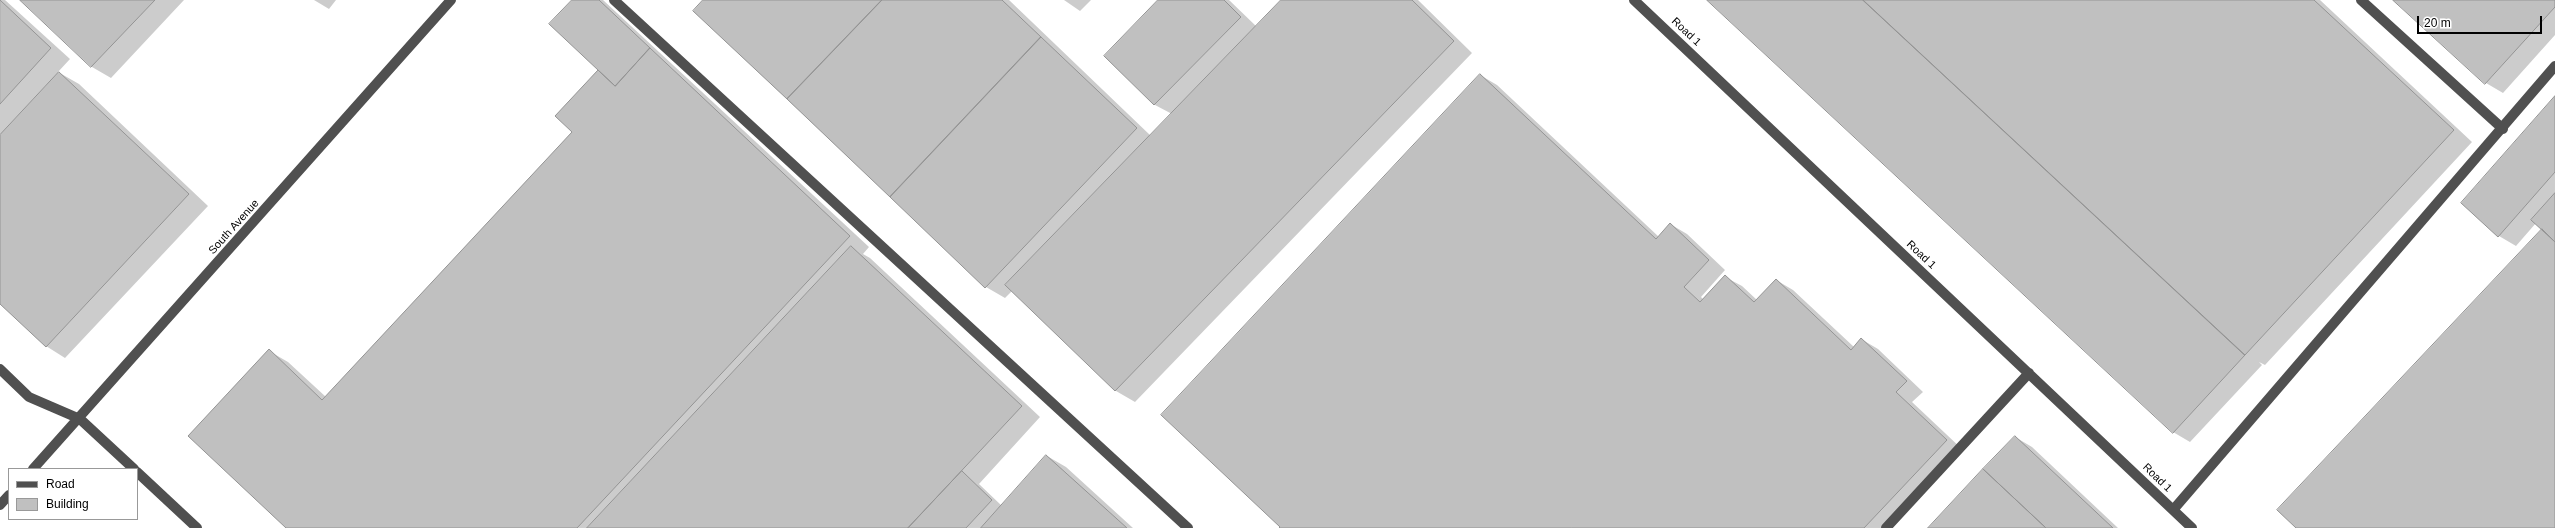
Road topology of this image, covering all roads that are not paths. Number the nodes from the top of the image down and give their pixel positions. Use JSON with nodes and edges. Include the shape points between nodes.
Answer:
{"nodes":[{"id":1,"x":451,"y":0,"type":"edge"},
{"id":2,"x":614,"y":0,"type":"edge"},
{"id":3,"x":1634,"y":0,"type":"edge"},
{"id":4,"x":2361,"y":0,"type":"edge"},
{"id":5,"x":2555,"y":66,"type":"edge"},
{"id":6,"x":2502,"y":129,"type":"junction"},
{"id":7,"x":0,"y":369,"type":"edge"},
{"id":8,"x":2029,"y":373,"type":"junction"},
{"id":9,"x":80,"y":419,"type":"junction"},
{"id":10,"x":34,"y":468,"type":"edge"},
{"id":11,"x":133,"y":468,"type":"edge"},
{"id":12,"x":138,"y":473,"type":"edge"},
{"id":13,"x":8,"y":496,"type":"edge"},
{"id":14,"x":0,"y":504,"type":"edge"},
{"id":15,"x":2173,"y":510,"type":"junction"},
{"id":16,"x":197,"y":528,"type":"edge"},
{"id":17,"x":1188,"y":528,"type":"edge"},
{"id":18,"x":1886,"y":528,"type":"edge"},
{"id":19,"x":2192,"y":528,"type":"edge"}],
"edges":[{"from":1,"to":9,"type":"street","name":"South Avenue"},
{"from":2,"to":17,"type":"street"},
{"from":3,"to":8,"type":"street","name":"Road 1"},
{"from":4,"to":6,"type":"street"},
{"from":5,"to":6,"type":"street"},
{"from":6,"to":15,"type":"street"},
{"from":7,"to":9,"type":"street","via":[[29,397]]},
{"from":8,"to":15,"type":"street","name":"Road 1"},
{"from":8,"to":18,"type":"street"},
{"from":9,"to":10,"type":"street","name":"South Avenue"},
{"from":9,"to":11,"type":"street"},
{"from":12,"to":16,"type":"street"},
{"from":13,"to":14,"type":"street"},
{"from":15,"to":19,"type":"street","name":"Road 1"}]}
